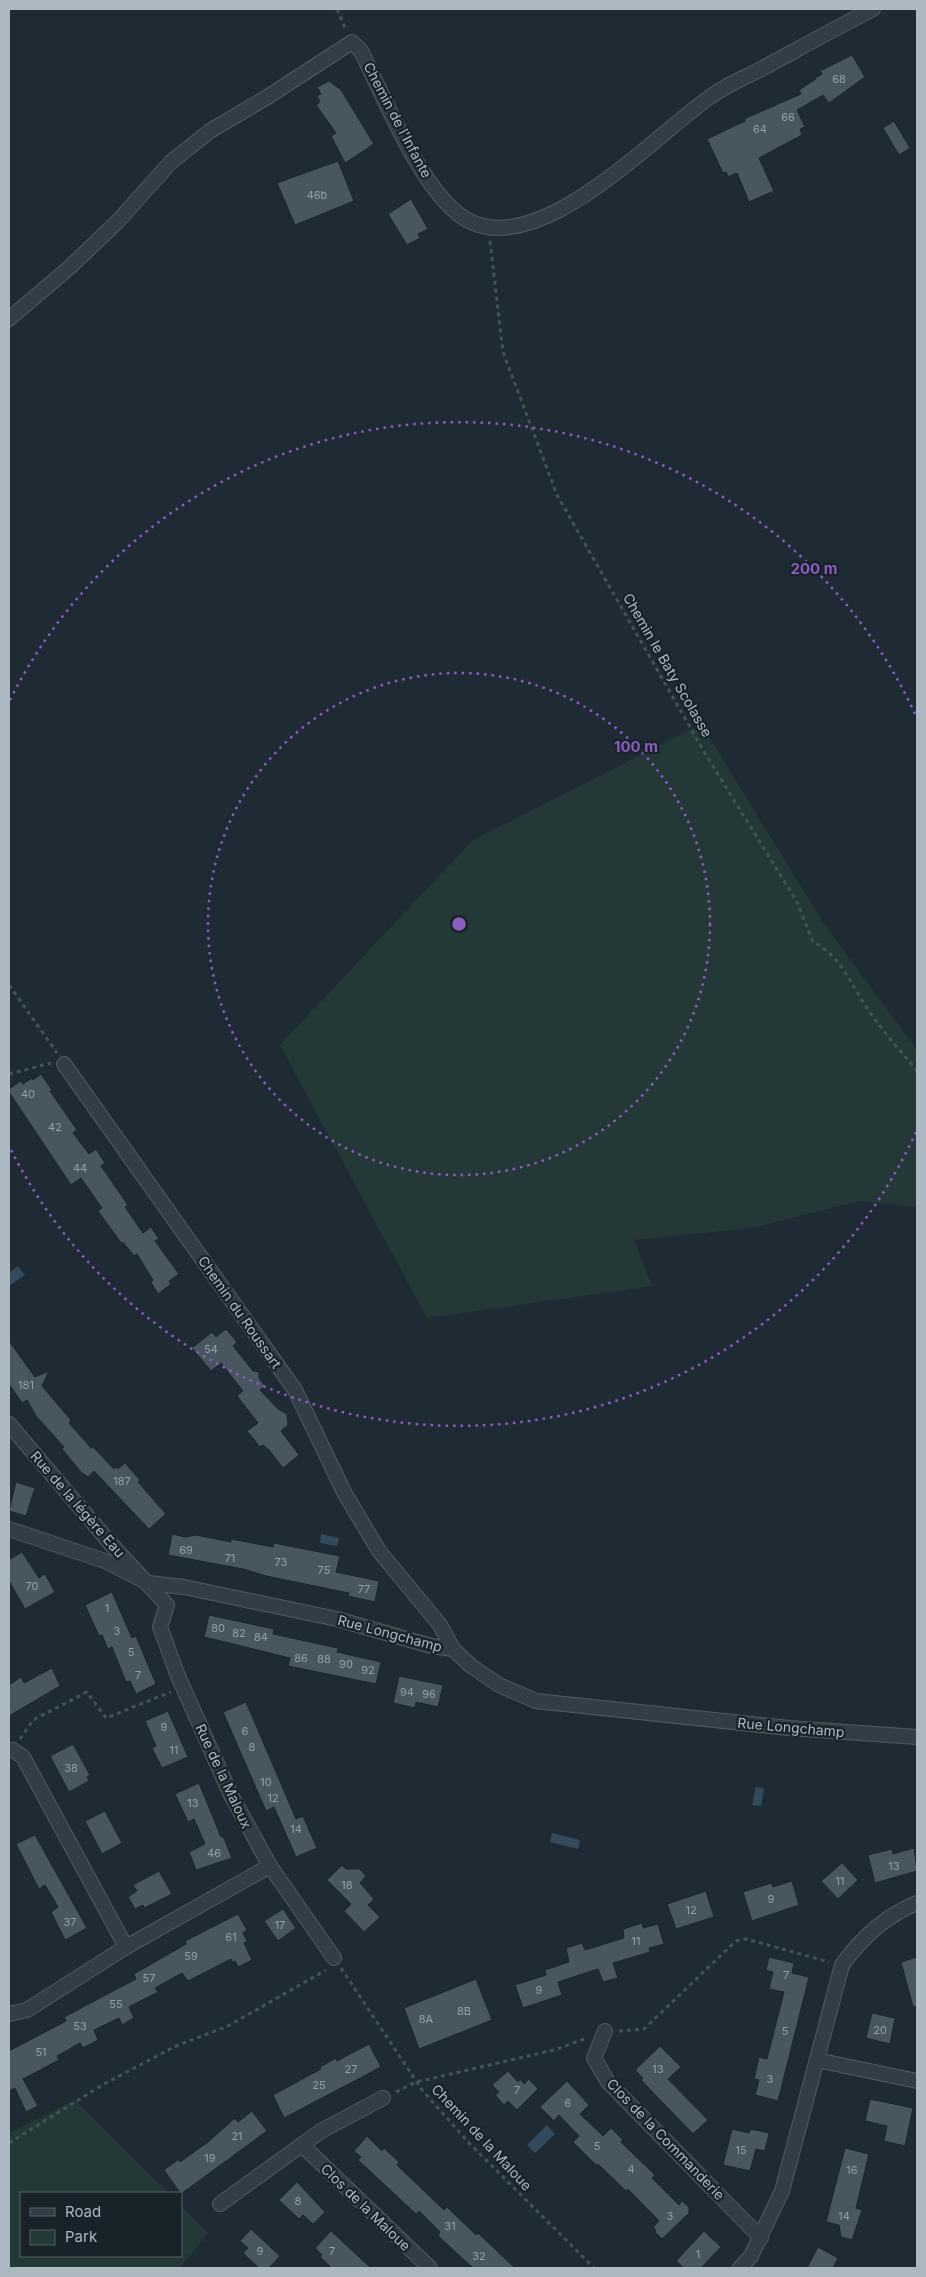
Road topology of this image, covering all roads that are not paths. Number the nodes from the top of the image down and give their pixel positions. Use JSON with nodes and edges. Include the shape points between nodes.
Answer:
{"nodes":[{"id":1,"x":873,"y":9,"type":"edge"},
{"id":2,"x":9,"y":319,"type":"edge"},
{"id":3,"x":64,"y":1064,"type":"road end"},
{"id":4,"x":9,"y":1424,"type":"edge"},
{"id":5,"x":9,"y":1529,"type":"edge"},
{"id":6,"x":148,"y":1583,"type":"junction"},
{"id":7,"x":454,"y":1649,"type":"junction"},
{"id":8,"x":917,"y":1737,"type":"edge"},
{"id":9,"x":11,"y":1750,"type":"edge"},
{"id":10,"x":270,"y":1866,"type":"junction"},
{"id":11,"x":917,"y":1903,"type":"edge"},
{"id":12,"x":126,"y":1946,"type":"junction"},
{"id":13,"x":334,"y":1958,"type":"road end"},
{"id":14,"x":9,"y":2014,"type":"edge"},
{"id":15,"x":605,"y":2032,"type":"road end"},
{"id":16,"x":817,"y":2060,"type":"junction"},
{"id":17,"x":917,"y":2081,"type":"edge"},
{"id":18,"x":383,"y":2098,"type":"road end"},
{"id":19,"x":302,"y":2145,"type":"junction"},
{"id":20,"x":220,"y":2204,"type":"dead end"},
{"id":21,"x":761,"y":2238,"type":"junction"},
{"id":22,"x":430,"y":2268,"type":"edge"},
{"id":23,"x":740,"y":2268,"type":"edge"}],
"edges":[{"from":1,"to":2,"type":"street","name":"Chemin de l'Infante","via":[[710,96],[580,199],[527,225],[489,228],[457,214],[438,193],[417,164],[361,52],[352,42],[210,132],[171,162],[70,267]]},
{"from":3,"to":7,"type":"street","name":"Chemin du Roussart","via":[[296,1390],[344,1494],[374,1543],[440,1625]]},
{"from":4,"to":6,"type":"street","name":"Rue de la légère Eau"},
{"from":5,"to":6,"type":"street","name":"Rue Longchamp","via":[[105,1562]]},
{"from":6,"to":7,"type":"street","name":"Rue Longchamp","via":[[184,1586],[337,1619],[431,1646]]},
{"from":6,"to":10,"type":"street","name":"Rue de la Maloux","via":[[167,1605],[160,1627],[183,1688],[231,1795]]},
{"from":7,"to":8,"type":"street","name":"Rue Longchamp","via":[[499,1686],[536,1701],[789,1728]]},
{"from":9,"to":12,"type":"street","via":[[23,1756]]},
{"from":10,"to":12,"type":"street"},
{"from":10,"to":13,"type":"street","name":"Rue de la Maloux"},
{"from":11,"to":16,"type":"street","via":[[874,1928],[855,1946],[842,1966]]},
{"from":12,"to":14,"type":"street","via":[[27,2010]]},
{"from":15,"to":21,"type":"street","name":"Clos de la Commanderie","via":[[594,2058],[608,2082]]},
{"from":16,"to":17,"type":"street"},
{"from":16,"to":21,"type":"street","via":[[782,2191]]},
{"from":18,"to":19,"type":"street","via":[[321,2131]]},
{"from":19,"to":20,"type":"street"},
{"from":19,"to":22,"type":"street","name":"Clos de la Maloue"},
{"from":21,"to":23,"type":"street"}]}
